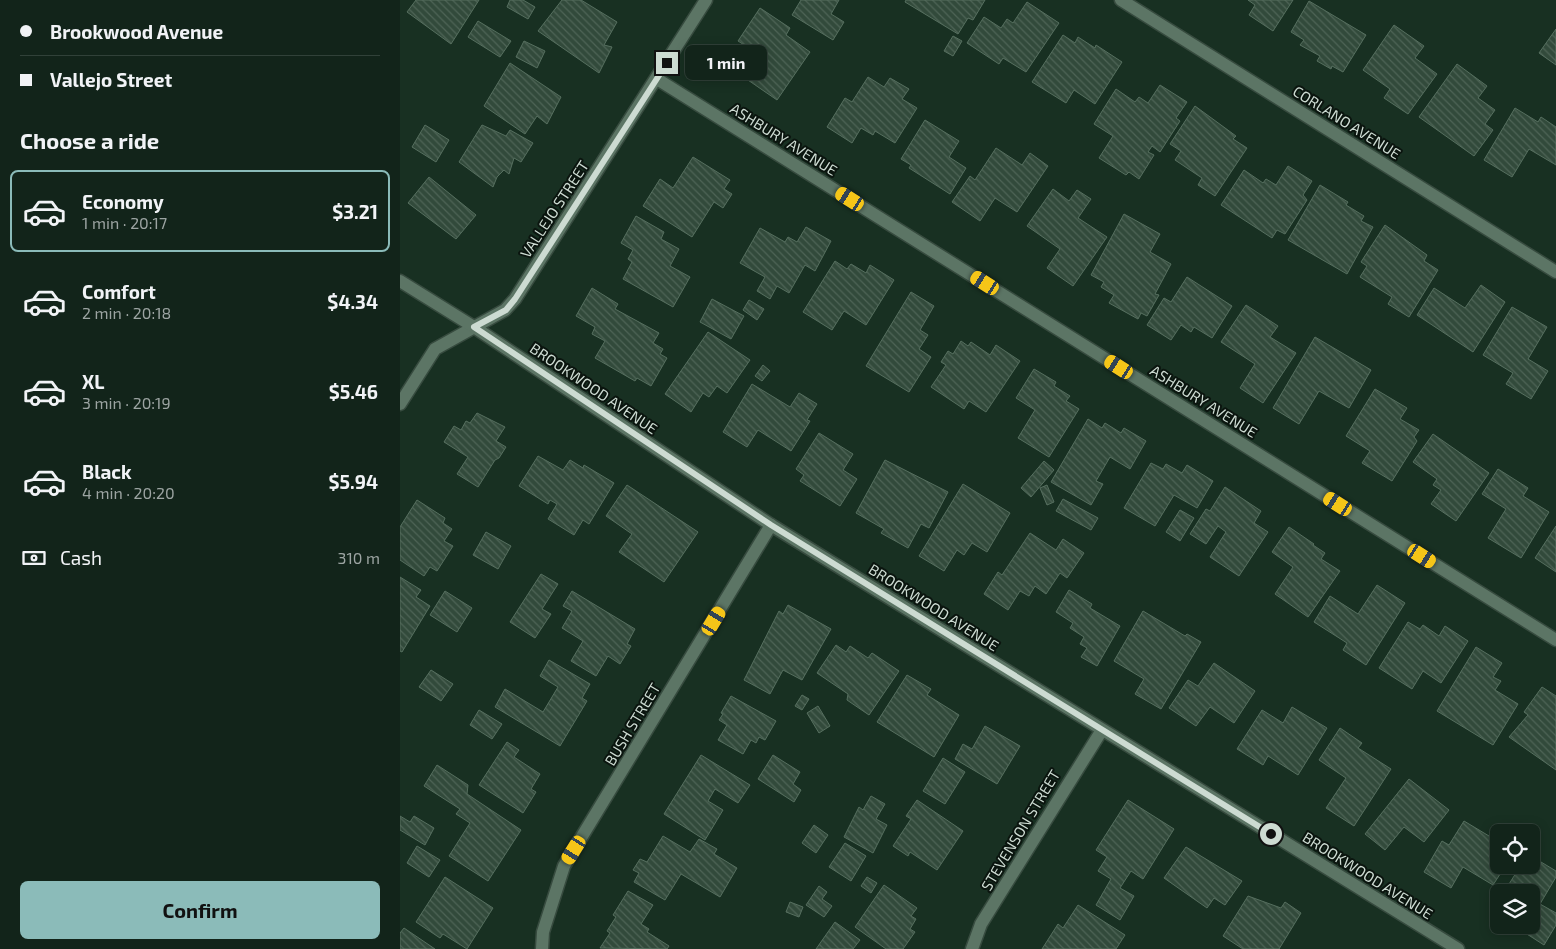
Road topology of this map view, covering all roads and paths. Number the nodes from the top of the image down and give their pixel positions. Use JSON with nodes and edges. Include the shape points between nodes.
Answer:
{"nodes":[{"id":1,"x":706,"y":0,"type":"edge"},
{"id":2,"x":1121,"y":0,"type":"edge"},
{"id":3,"x":657,"y":78,"type":"junction"},
{"id":4,"x":1556,"y":272,"type":"edge"},
{"id":5,"x":400,"y":281,"type":"edge"},
{"id":6,"x":474,"y":327,"type":"junction"},
{"id":7,"x":400,"y":404,"type":"edge"},
{"id":8,"x":771,"y":525,"type":"junction"},
{"id":9,"x":1556,"y":640,"type":"edge"},
{"id":10,"x":1102,"y":730,"type":"junction"},
{"id":11,"x":542,"y":949,"type":"edge"},
{"id":12,"x":972,"y":949,"type":"edge"},
{"id":13,"x":1458,"y":949,"type":"edge"}],
"edges":[{"from":1,"to":3,"type":"street","name":"VALLEJO STREET"},
{"from":2,"to":4,"type":"street","name":"CORLANO AVENUE"},
{"from":3,"to":6,"type":"street","name":"VALLEJO STREET","via":[[515,299],[506,310]]},
{"from":3,"to":9,"type":"street","name":"ASHBURY AVENUE"},
{"from":5,"to":6,"type":"street","name":"BROOKWOOD AVENUE"},
{"from":6,"to":7,"type":"street","name":"VALLEJO STREET","via":[[435,349]]},
{"from":6,"to":8,"type":"street","name":"BROOKWOOD AVENUE"},
{"from":8,"to":10,"type":"street","name":"BROOKWOOD AVENUE"},
{"from":8,"to":11,"type":"street","name":"BUSH STREET","via":[[564,866]]},
{"from":10,"to":12,"type":"street","name":"STEVENSON STREET","via":[[981,924]]},
{"from":10,"to":13,"type":"street","name":"BROOKWOOD AVENUE"}]}
